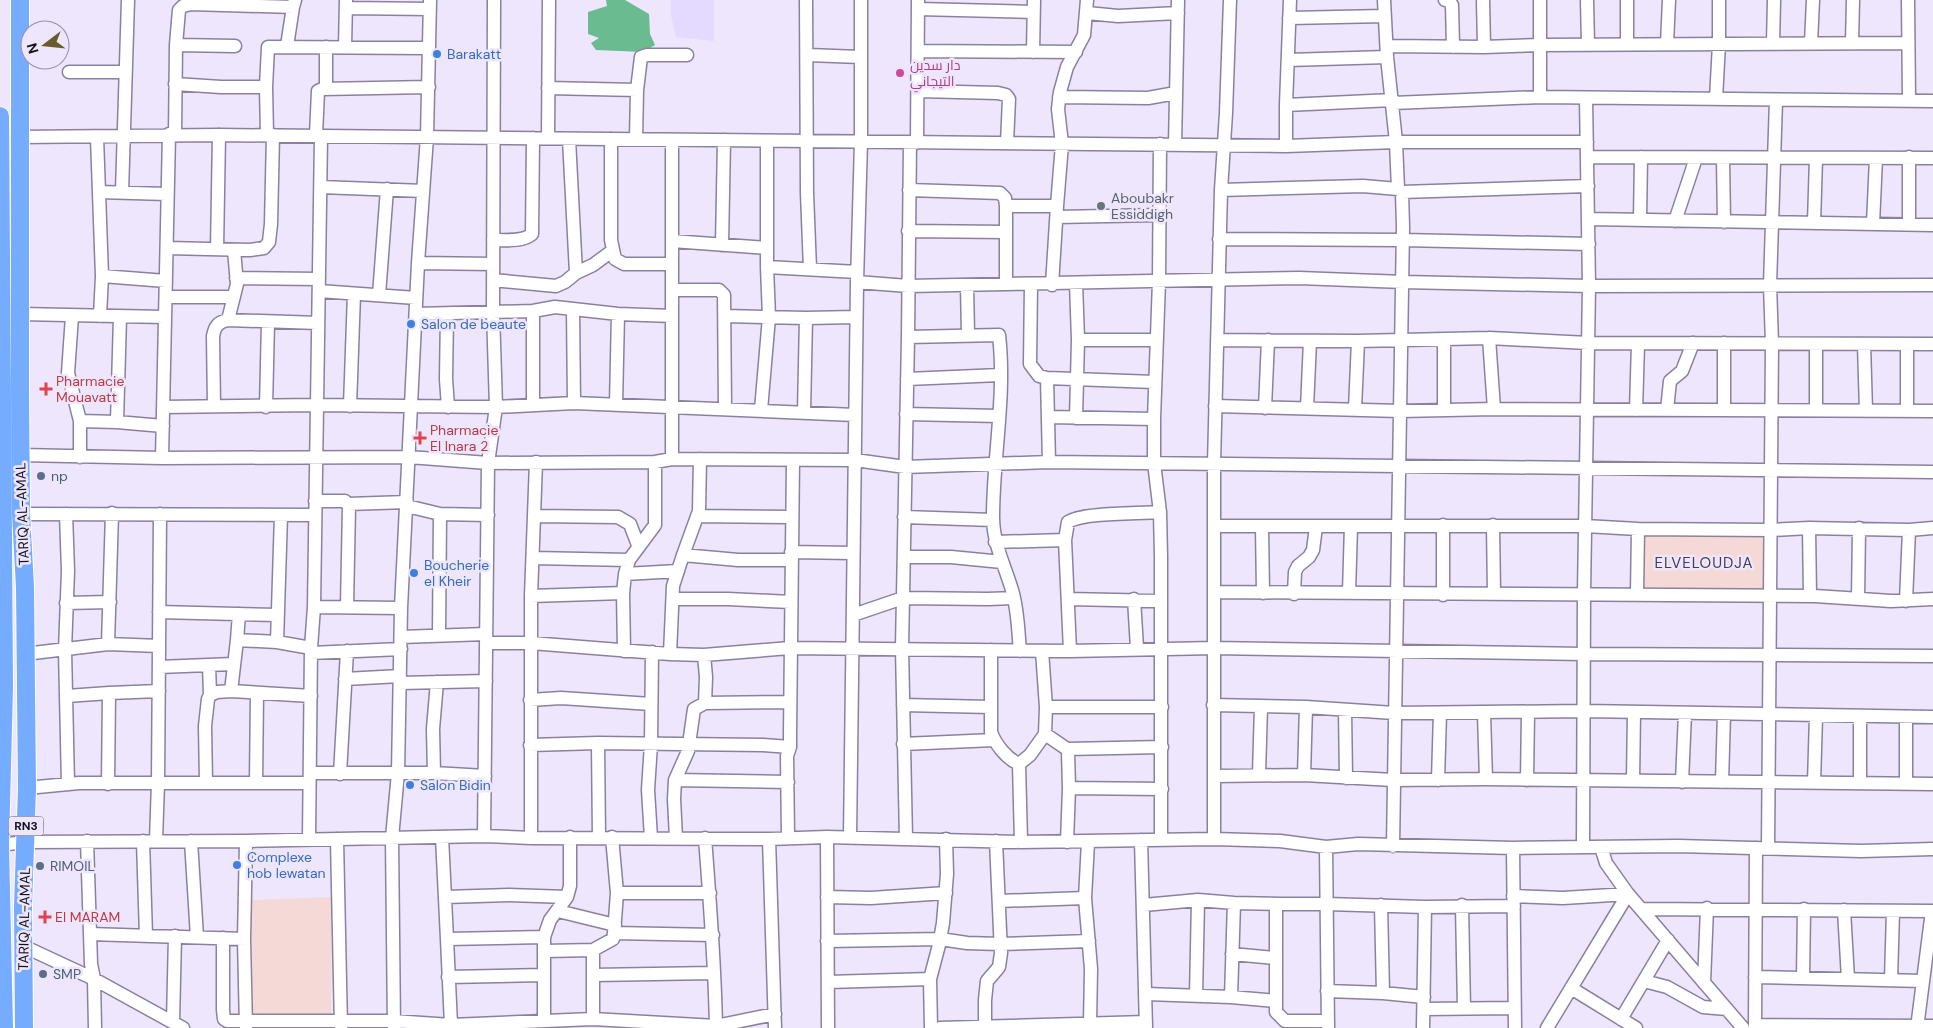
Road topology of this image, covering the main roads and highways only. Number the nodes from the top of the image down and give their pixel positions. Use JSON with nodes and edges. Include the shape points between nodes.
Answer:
{"nodes":[{"id":1,"x":20,"y":0,"type":"edge"},
{"id":2,"x":0,"y":116,"type":"edge"},
{"id":3,"x":0,"y":167,"type":"edge"},
{"id":4,"x":1,"y":314,"type":"edge"},
{"id":5,"x":1,"y":390,"type":"edge"},
{"id":6,"x":1,"y":529,"type":"edge"},
{"id":7,"x":2,"y":688,"type":"edge"},
{"id":8,"x":2,"y":762,"type":"edge"},
{"id":9,"x":0,"y":845,"type":"edge"},
{"id":10,"x":1,"y":907,"type":"edge"},
{"id":11,"x":4,"y":1028,"type":"edge"},
{"id":12,"x":24,"y":1028,"type":"edge"}],
"edges":[{"from":1,"to":12,"type":"highway","name":"TARIQ AL-AMAL","number":"RN3","via":[[21,514],[27,788]]},
{"from":2,"to":3,"type":"highway","name":"TARIQ AL-AMAL","number":"RN3"},
{"from":3,"to":4,"type":"highway","name":"TARIQ AL-AMAL","number":"RN3"},
{"from":4,"to":5,"type":"highway","name":"TARIQ AL-AMAL","number":"RN3"},
{"from":5,"to":6,"type":"highway","name":"TARIQ AL-AMAL","number":"RN3"},
{"from":6,"to":7,"type":"highway","name":"TARIQ AL-AMAL","number":"RN3"},
{"from":7,"to":8,"type":"highway","name":"TARIQ AL-AMAL","number":"RN3"},
{"from":8,"to":9,"type":"highway","name":"TARIQ AL-AMAL","number":"RN3"},
{"from":9,"to":10,"type":"highway","name":"TARIQ AL-AMAL","number":"RN3"},
{"from":10,"to":11,"type":"highway","name":"TARIQ AL-AMAL","number":"RN3"}]}
